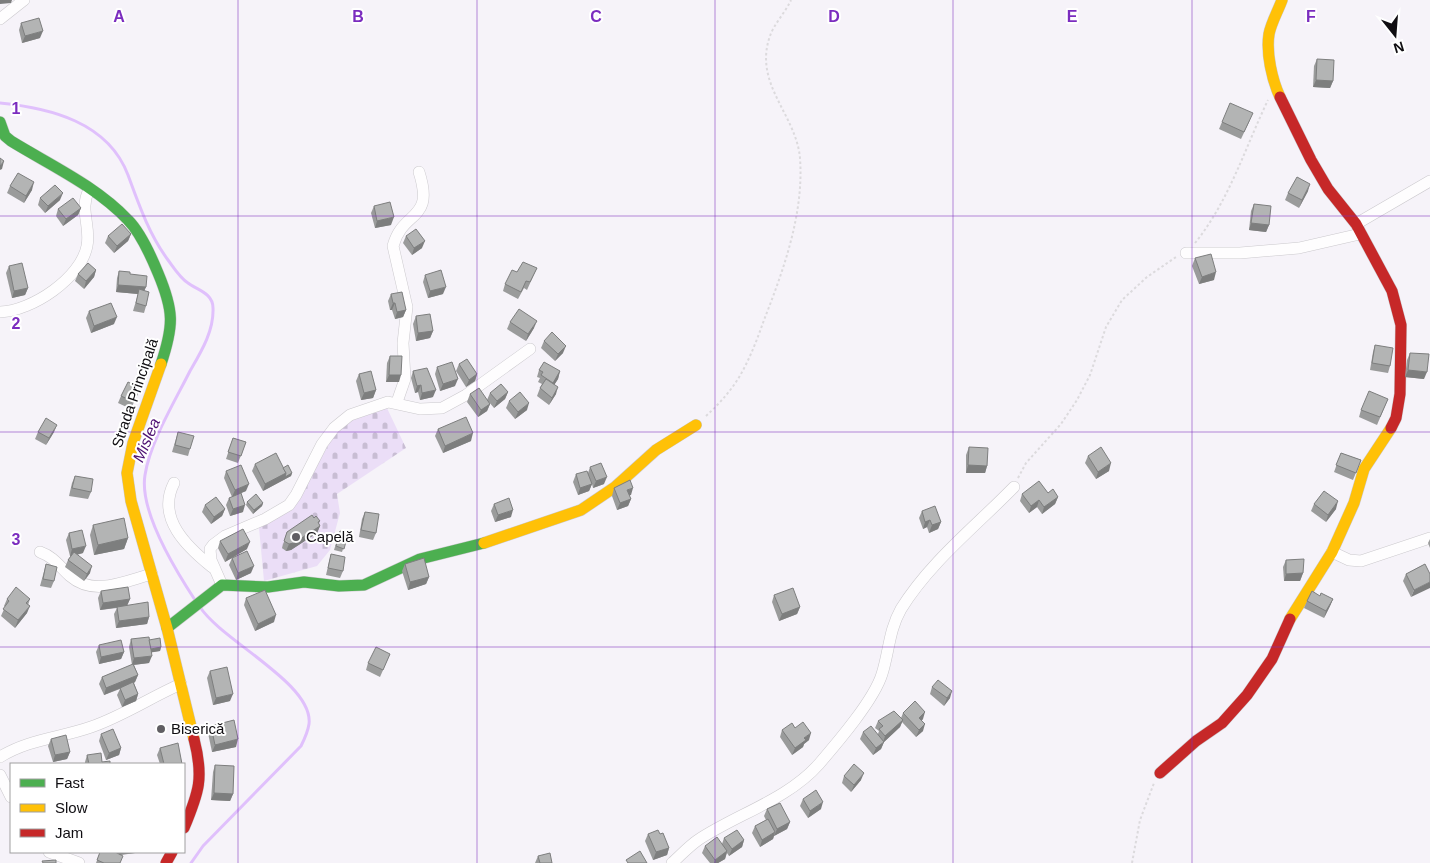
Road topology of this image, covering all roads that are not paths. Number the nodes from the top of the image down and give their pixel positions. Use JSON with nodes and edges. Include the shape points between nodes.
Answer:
{"nodes":[{"id":1,"x":24,"y":0,"type":"edge"},
{"id":2,"x":1282,"y":0,"type":"edge"},
{"id":3,"x":0,"y":19,"type":"edge"},
{"id":4,"x":0,"y":122,"type":"edge"},
{"id":5,"x":2,"y":135,"type":"edge"},
{"id":6,"x":419,"y":172,"type":"dead end"},
{"id":7,"x":1430,"y":181,"type":"edge"},
{"id":8,"x":90,"y":190,"type":"junction"},
{"id":9,"x":1358,"y":229,"type":"junction"},
{"id":10,"x":1186,"y":253,"type":"road end"},
{"id":11,"x":0,"y":312,"type":"edge"},
{"id":12,"x":530,"y":350,"type":"dead end"},
{"id":13,"x":397,"y":402,"type":"junction"},
{"id":14,"x":696,"y":425,"type":"road end"},
{"id":15,"x":174,"y":484,"type":"dead end"},
{"id":16,"x":1014,"y":487,"type":"road end"},
{"id":17,"x":1430,"y":538,"type":"edge"},
{"id":18,"x":40,"y":552,"type":"dead end"},
{"id":19,"x":1332,"y":552,"type":"junction"},
{"id":20,"x":212,"y":567,"type":"junction"},
{"id":21,"x":152,"y":574,"type":"junction"},
{"id":22,"x":218,"y":588,"type":"junction"},
{"id":23,"x":167,"y":628,"type":"junction"},
{"id":24,"x":182,"y":684,"type":"junction"},
{"id":25,"x":0,"y":757,"type":"edge"},
{"id":26,"x":1160,"y":773,"type":"road end"},
{"id":27,"x":0,"y":775,"type":"edge"},
{"id":28,"x":10,"y":795,"type":"edge"},
{"id":29,"x":185,"y":826,"type":"edge"},
{"id":30,"x":52,"y":853,"type":"edge"},
{"id":31,"x":79,"y":863,"type":"edge"},
{"id":32,"x":672,"y":863,"type":"edge"}],
"edges":[{"from":1,"to":3,"type":"street"},
{"from":2,"to":9,"type":"street","via":[[1269,34],[1275,86],[1324,182]]},
{"from":4,"to":5,"type":"street","name":"Strada Principală"},
{"from":5,"to":8,"type":"street","name":"Strada Principală"},
{"from":6,"to":13,"type":"street","via":[[425,200],[401,230],[393,246],[407,307],[403,343],[405,379]]},
{"from":7,"to":9,"type":"street"},
{"from":8,"to":11,"type":"street","via":[[84,206],[88,245],[80,264],[52,292],[22,308]]},
{"from":8,"to":21,"type":"street","name":"Strada Principală","via":[[120,210],[136,230],[152,258],[171,309],[170,338],[133,444],[127,473],[131,501]]},
{"from":9,"to":10,"type":"street","via":[[1299,248]]},
{"from":9,"to":19,"type":"street","via":[[1392,292],[1402,325],[1400,394],[1396,418],[1364,469],[1354,503]]},
{"from":12,"to":13,"type":"street","via":[[442,408],[420,409]]},
{"from":13,"to":20,"type":"street","via":[[372,406],[350,415],[334,428],[289,505],[218,540],[210,549]]},
{"from":14,"to":22,"type":"street","via":[[656,450],[616,487],[581,510],[495,540],[420,559],[364,585],[304,582],[268,588]]},
{"from":15,"to":20,"type":"street","via":[[168,504],[175,529],[184,543]]},
{"from":16,"to":32,"type":"street","via":[[955,545],[901,609],[888,640],[882,674],[871,698],[819,764],[787,791],[702,838]]},
{"from":17,"to":19,"type":"street","via":[[1361,561],[1349,560]]},
{"from":18,"to":21,"type":"street","via":[[54,559],[77,581],[90,587]]},
{"from":19,"to":26,"type":"street","via":[[1289,621],[1272,659],[1247,695],[1222,723]]},
{"from":20,"to":22,"type":"street"},
{"from":21,"to":23,"type":"street","name":"Strada Principală"},
{"from":22,"to":23,"type":"street"},
{"from":23,"to":24,"type":"street","name":"Strada Principală"},
{"from":24,"to":25,"type":"street","via":[[91,727],[41,739]]},
{"from":24,"to":29,"type":"street","name":"Strada Principală","via":[[201,780],[196,802]]},
{"from":27,"to":28,"type":"street"},
{"from":30,"to":31,"type":"street"}]}
